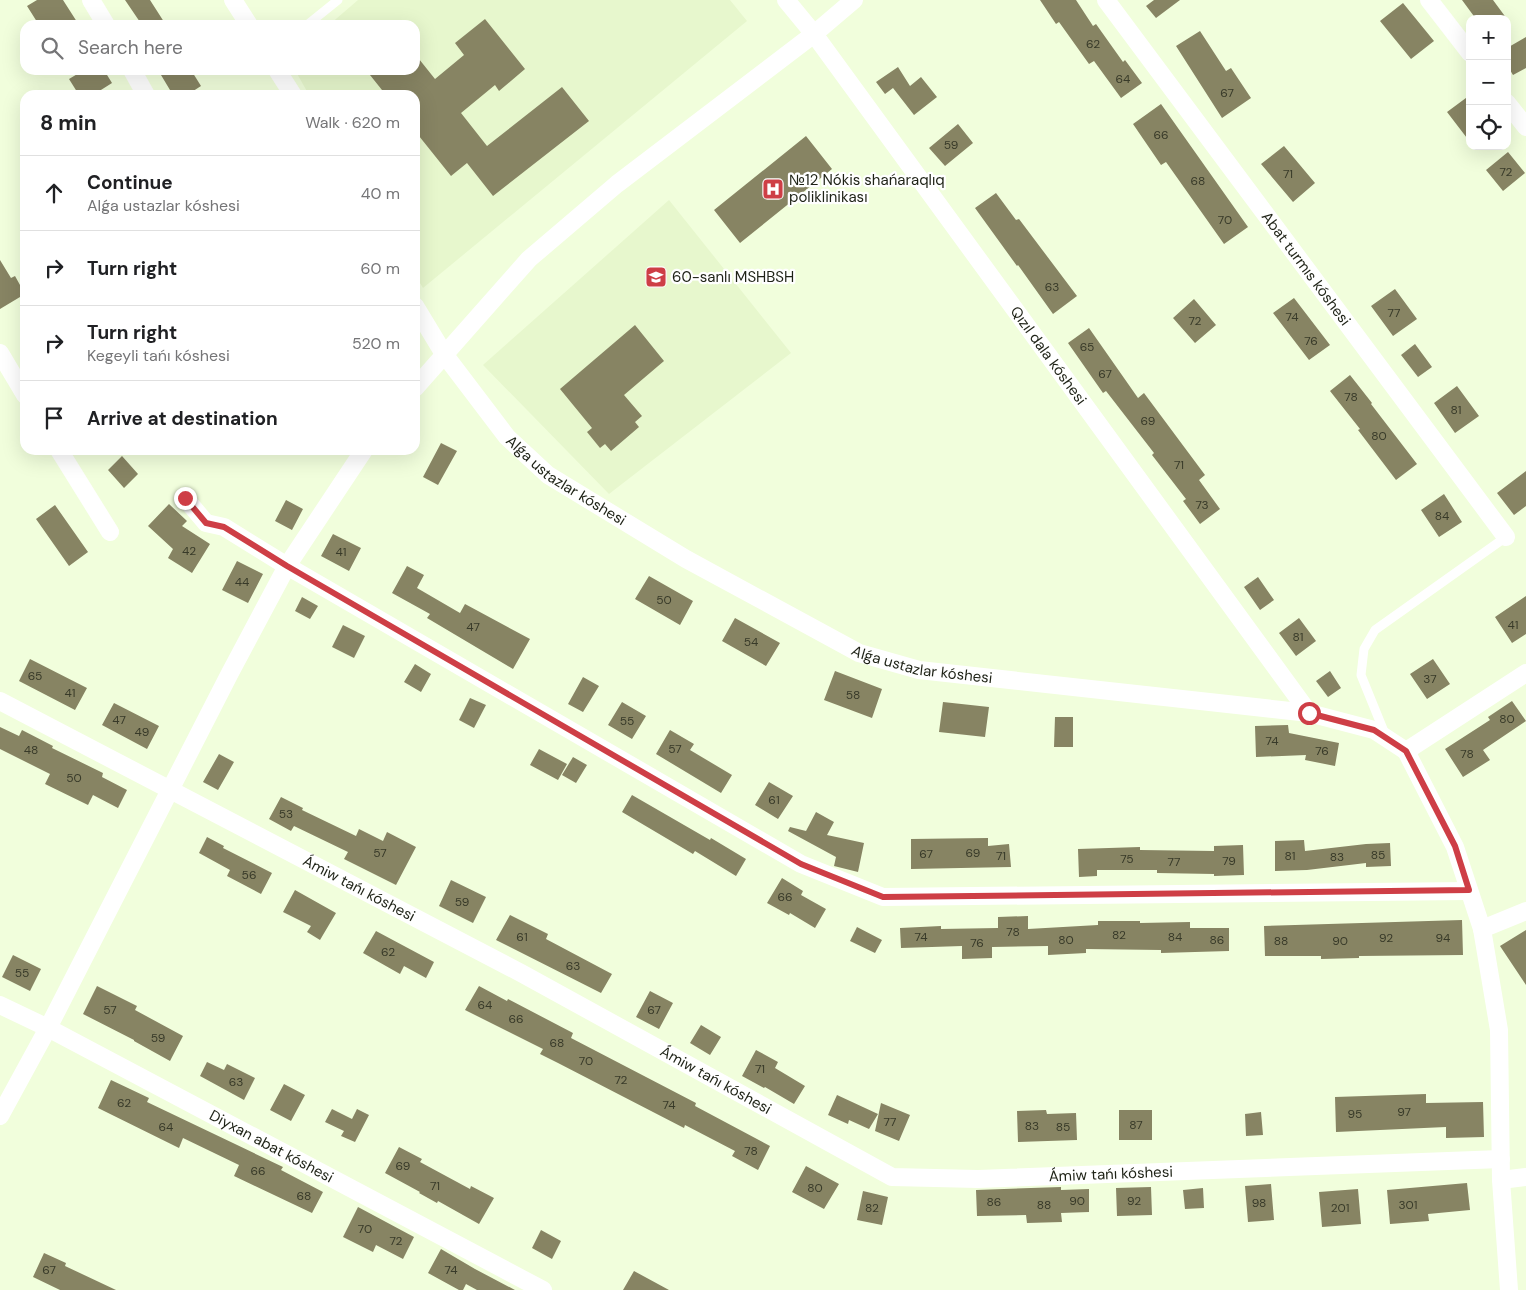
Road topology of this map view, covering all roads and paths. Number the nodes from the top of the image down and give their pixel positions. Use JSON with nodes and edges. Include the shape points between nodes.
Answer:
{"nodes":[{"id":1,"x":91,"y":0,"type":"edge"},
{"id":2,"x":233,"y":0,"type":"edge"},
{"id":3,"x":338,"y":0,"type":"edge"},
{"id":4,"x":786,"y":0,"type":"edge"},
{"id":5,"x":854,"y":0,"type":"edge"},
{"id":6,"x":1106,"y":0,"type":"edge"},
{"id":7,"x":1429,"y":0,"type":"edge"},
{"id":8,"x":103,"y":20,"type":"edge"},
{"id":9,"x":246,"y":20,"type":"edge"},
{"id":10,"x":313,"y":20,"type":"edge"},
{"id":11,"x":814,"y":34,"type":"junction"},
{"id":12,"x":1466,"y":48,"type":"edge"},
{"id":13,"x":135,"y":75,"type":"edge"},
{"id":14,"x":280,"y":75,"type":"edge"},
{"id":15,"x":143,"y":90,"type":"edge"},
{"id":16,"x":290,"y":90,"type":"edge"},
{"id":17,"x":1509,"y":105,"type":"edge"},
{"id":18,"x":1526,"y":127,"type":"edge"},
{"id":19,"x":420,"y":314,"type":"edge"},
{"id":20,"x":0,"y":353,"type":"edge"},
{"id":21,"x":444,"y":354,"type":"junction"},
{"id":22,"x":12,"y":370,"type":"edge"},
{"id":23,"x":420,"y":382,"type":"edge"},
{"id":24,"x":20,"y":385,"type":"edge"},
{"id":25,"x":62,"y":455,"type":"edge"},
{"id":26,"x":361,"y":455,"type":"edge"},
{"id":27,"x":185,"y":498,"type":"dead end"},
{"id":28,"x":110,"y":532,"type":"dead end"},
{"id":29,"x":1506,"y":537,"type":"joint"},
{"id":30,"x":287,"y":566,"type":"junction"},
{"id":31,"x":1526,"y":673,"type":"edge"},
{"id":32,"x":0,"y":700,"type":"edge"},
{"id":33,"x":1309,"y":713,"type":"junction"},
{"id":34,"x":1387,"y":739,"type":"junction"},
{"id":35,"x":1406,"y":751,"type":"junction"},
{"id":36,"x":170,"y":790,"type":"junction"},
{"id":37,"x":1469,"y":890,"type":"junction"},
{"id":38,"x":1526,"y":911,"type":"edge"},
{"id":39,"x":1482,"y":929,"type":"junction"},
{"id":40,"x":0,"y":1005,"type":"edge"},
{"id":41,"x":48,"y":1028,"type":"junction"},
{"id":42,"x":0,"y":1116,"type":"edge"},
{"id":43,"x":1501,"y":1159,"type":"junction"},
{"id":44,"x":1526,"y":1177,"type":"edge"},
{"id":45,"x":1501,"y":1180,"type":"junction"},
{"id":46,"x":543,"y":1290,"type":"edge"},
{"id":47,"x":1509,"y":1290,"type":"edge"}],
"edges":[{"from":1,"to":8,"type":"street"},
{"from":2,"to":9,"type":"street"},
{"from":3,"to":10,"type":"lane"},
{"from":4,"to":11,"type":"street","name":"Qızıl dala kóshesi"},
{"from":5,"to":11,"type":"street"},
{"from":6,"to":29,"type":"street","name":"Abat turmıs kóshesi"},
{"from":7,"to":12,"type":"street"},
{"from":11,"to":21,"type":"street","via":[[617,184],[536,253]]},
{"from":11,"to":33,"type":"street","name":"Qızıl dala kóshesi"},
{"from":13,"to":15,"type":"street"},
{"from":14,"to":16,"type":"street"},
{"from":17,"to":18,"type":"street"},
{"from":19,"to":21,"type":"street","name":"Alǵa ustazlar kóshesi"},
{"from":20,"to":22,"type":"street"},
{"from":21,"to":23,"type":"street"},
{"from":21,"to":33,"type":"street","name":"Alǵa ustazlar kóshesi","via":[[507,437],[548,475],[686,559],[859,653],[919,670]]},
{"from":22,"to":24,"type":"street"},
{"from":25,"to":28,"type":"street"},
{"from":26,"to":30,"type":"street"},
{"from":27,"to":30,"type":"street","via":[[206,523],[224,527]]},
{"from":29,"to":34,"type":"lane","via":[[1375,630],[1364,649],[1361,675]]},
{"from":30,"to":36,"type":"street"},
{"from":30,"to":37,"type":"street","via":[[801,864],[883,897]]},
{"from":31,"to":35,"type":"street"},
{"from":32,"to":36,"type":"street","name":"Ámiw tańı kóshesi"},
{"from":33,"to":34,"type":"street","name":"Alǵa ustazlar kóshesi","via":[[1374,730]]},
{"from":34,"to":35,"type":"street","name":"Alǵa ustazlar kóshesi"},
{"from":35,"to":37,"type":"street","via":[[1455,846]]},
{"from":36,"to":41,"type":"street"},
{"from":36,"to":43,"type":"street","name":"Ámiw tańı kóshesi","via":[[521,973],[892,1177],[978,1179]]},
{"from":37,"to":39,"type":"street"},
{"from":38,"to":39,"type":"street"},
{"from":39,"to":43,"type":"street","via":[[1499,1030]]},
{"from":40,"to":41,"type":"street","name":"Diyxan abat kóshesi"},
{"from":41,"to":42,"type":"street"},
{"from":41,"to":46,"type":"street","name":"Diyxan abat kóshesi"},
{"from":43,"to":45,"type":"street"},
{"from":44,"to":45,"type":"street"},
{"from":45,"to":47,"type":"street"}]}
